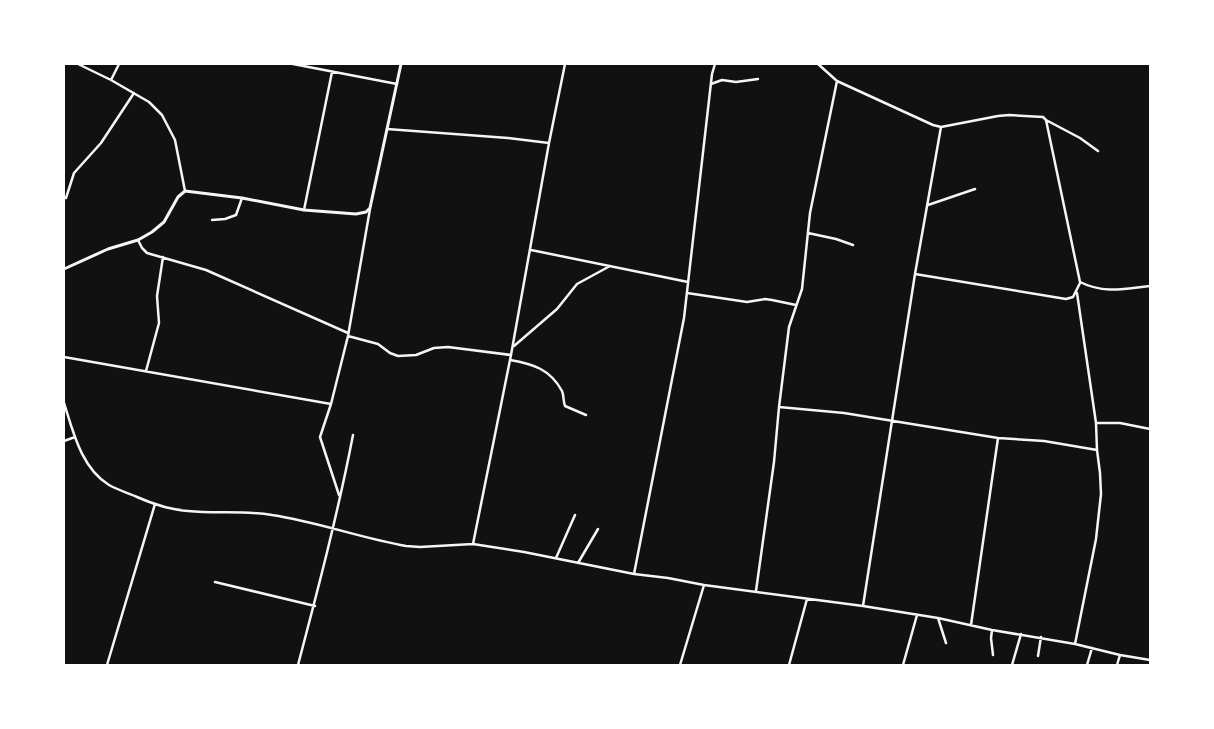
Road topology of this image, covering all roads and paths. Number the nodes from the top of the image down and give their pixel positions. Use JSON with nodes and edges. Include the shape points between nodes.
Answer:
{"nodes":[{"id":1,"x":78,"y":64,"type":"edge"},
{"id":2,"x":119,"y":64,"type":"edge"},
{"id":3,"x":293,"y":64,"type":"edge"},
{"id":4,"x":402,"y":64,"type":"edge"},
{"id":5,"x":565,"y":64,"type":"edge"},
{"id":6,"x":715,"y":64,"type":"edge"},
{"id":7,"x":818,"y":64,"type":"edge"},
{"id":8,"x":332,"y":72,"type":"junction"},
{"id":9,"x":758,"y":79,"type":"dead end"},
{"id":10,"x":111,"y":80,"type":"junction"},
{"id":11,"x":837,"y":81,"type":"junction"},
{"id":12,"x":398,"y":84,"type":"junction"},
{"id":13,"x":711,"y":84,"type":"junction"},
{"id":14,"x":134,"y":94,"type":"junction"},
{"id":15,"x":1046,"y":120,"type":"junction"},
{"id":16,"x":941,"y":127,"type":"junction"},
{"id":17,"x":387,"y":129,"type":"junction"},
{"id":18,"x":549,"y":142,"type":"junction"},
{"id":19,"x":1098,"y":151,"type":"dead end"},
{"id":20,"x":975,"y":189,"type":"dead end"},
{"id":21,"x":185,"y":191,"type":"junction"},
{"id":22,"x":66,"y":198,"type":"dead end"},
{"id":23,"x":242,"y":198,"type":"junction"},
{"id":24,"x":928,"y":205,"type":"junction"},
{"id":25,"x":370,"y":208,"type":"junction"},
{"id":26,"x":304,"y":210,"type":"junction"},
{"id":27,"x":212,"y":220,"type":"dead end"},
{"id":28,"x":808,"y":233,"type":"junction"},
{"id":29,"x":138,"y":240,"type":"junction"},
{"id":30,"x":853,"y":245,"type":"dead end"},
{"id":31,"x":531,"y":250,"type":"junction"},
{"id":32,"x":163,"y":257,"type":"junction"},
{"id":33,"x":612,"y":266,"type":"junction"},
{"id":34,"x":64,"y":268,"type":"edge"},
{"id":35,"x":916,"y":274,"type":"junction"},
{"id":36,"x":688,"y":282,"type":"junction"},
{"id":37,"x":1080,"y":282,"type":"junction"},
{"id":38,"x":1150,"y":286,"type":"edge"},
{"id":39,"x":1076,"y":292,"type":"junction"},
{"id":40,"x":687,"y":293,"type":"junction"},
{"id":41,"x":796,"y":305,"type":"junction"},
{"id":42,"x":348,"y":334,"type":"junction"},
{"id":43,"x":513,"y":346,"type":"junction"},
{"id":44,"x":511,"y":355,"type":"junction"},
{"id":45,"x":64,"y":357,"type":"edge"},
{"id":46,"x":510,"y":360,"type":"junction"},
{"id":47,"x":146,"y":371,"type":"junction"},
{"id":48,"x":64,"y":403,"type":"edge"},
{"id":49,"x":331,"y":404,"type":"junction"},
{"id":50,"x":779,"y":407,"type":"junction"},
{"id":51,"x":586,"y":415,"type":"dead end"},
{"id":52,"x":892,"y":420,"type":"junction"},
{"id":53,"x":1096,"y":422,"type":"junction"},
{"id":54,"x":1150,"y":429,"type":"edge"},
{"id":55,"x":353,"y":435,"type":"dead end"},
{"id":56,"x":75,"y":438,"type":"junction"},
{"id":57,"x":998,"y":438,"type":"junction"},
{"id":58,"x":64,"y":441,"type":"edge"},
{"id":59,"x":1097,"y":450,"type":"junction"},
{"id":60,"x":340,"y":495,"type":"junction"},
{"id":61,"x":155,"y":504,"type":"junction"},
{"id":62,"x":575,"y":515,"type":"dead end"},
{"id":63,"x":333,"y":527,"type":"junction"},
{"id":64,"x":598,"y":530,"type":"dead end"},
{"id":65,"x":473,"y":544,"type":"junction"},
{"id":66,"x":556,"y":558,"type":"junction"},
{"id":67,"x":578,"y":563,"type":"junction"},
{"id":68,"x":634,"y":574,"type":"junction"},
{"id":69,"x":215,"y":582,"type":"dead end"},
{"id":70,"x":704,"y":585,"type":"junction"},
{"id":71,"x":756,"y":591,"type":"junction"},
{"id":72,"x":807,"y":598,"type":"junction"},
{"id":73,"x":315,"y":606,"type":"junction"},
{"id":74,"x":862,"y":606,"type":"junction"},
{"id":75,"x":917,"y":615,"type":"junction"},
{"id":76,"x":938,"y":618,"type":"junction"},
{"id":77,"x":971,"y":625,"type":"junction"},
{"id":78,"x":992,"y":630,"type":"junction"},
{"id":79,"x":1021,"y":634,"type":"junction"},
{"id":80,"x":1041,"y":637,"type":"junction"},
{"id":81,"x":946,"y":643,"type":"dead end"},
{"id":82,"x":1075,"y":644,"type":"junction"},
{"id":83,"x":1092,"y":648,"type":"junction"},
{"id":84,"x":994,"y":655,"type":"dead end"},
{"id":85,"x":1120,"y":655,"type":"junction"},
{"id":86,"x":1038,"y":656,"type":"dead end"},
{"id":87,"x":1150,"y":660,"type":"edge"},
{"id":88,"x":107,"y":665,"type":"edge"},
{"id":89,"x":298,"y":665,"type":"edge"},
{"id":90,"x":680,"y":665,"type":"edge"},
{"id":91,"x":789,"y":665,"type":"edge"},
{"id":92,"x":903,"y":665,"type":"edge"},
{"id":93,"x":1012,"y":665,"type":"edge"},
{"id":94,"x":1087,"y":665,"type":"edge"},
{"id":95,"x":1117,"y":665,"type":"edge"}],
"edges":[{"from":1,"to":10,"type":"street"},
{"from":2,"to":10,"type":"street"},
{"from":3,"to":8,"type":"street"},
{"from":4,"to":12,"type":"street"},
{"from":5,"to":18,"type":"street"},
{"from":6,"to":13,"type":"street"},
{"from":7,"to":11,"type":"street"},
{"from":8,"to":12,"type":"street"},
{"from":8,"to":26,"type":"street"},
{"from":9,"to":13,"type":"street","via":[[722,80]]},
{"from":10,"to":14,"type":"street"},
{"from":11,"to":16,"type":"street"},
{"from":11,"to":28,"type":"street"},
{"from":12,"to":17,"type":"street"},
{"from":13,"to":36,"type":"street"},
{"from":14,"to":21,"type":"street","via":[[156,108],[176,140]]},
{"from":14,"to":22,"type":"street","via":[[101,143],[74,173]]},
{"from":15,"to":16,"type":"street","via":[[1041,116],[1009,115]]},
{"from":15,"to":19,"type":"street"},
{"from":15,"to":37,"type":"street"},
{"from":16,"to":24,"type":"street"},
{"from":17,"to":18,"type":"street"},
{"from":17,"to":25,"type":"street"},
{"from":18,"to":31,"type":"street"},
{"from":20,"to":24,"type":"street"},
{"from":21,"to":23,"type":"street"},
{"from":21,"to":29,"type":"street","via":[[164,222]]},
{"from":23,"to":26,"type":"street"},
{"from":23,"to":27,"type":"street","via":[[236,215]]},
{"from":24,"to":35,"type":"street"},
{"from":25,"to":26,"type":"street","via":[[356,214]]},
{"from":25,"to":42,"type":"street"},
{"from":28,"to":30,"type":"street"},
{"from":28,"to":41,"type":"street","via":[[802,289]]},
{"from":29,"to":32,"type":"street","via":[[144,251]]},
{"from":29,"to":34,"type":"street"},
{"from":31,"to":33,"type":"street"},
{"from":31,"to":43,"type":"street"},
{"from":32,"to":42,"type":"street","via":[[206,270]]},
{"from":32,"to":47,"type":"street","via":[[157,296],[159,323]]},
{"from":33,"to":36,"type":"street"},
{"from":33,"to":43,"type":"street","via":[[576,284],[557,309]]},
{"from":35,"to":39,"type":"street","via":[[1066,299]]},
{"from":35,"to":52,"type":"street"},
{"from":36,"to":40,"type":"street"},
{"from":37,"to":38,"type":"street","via":[[1104,290]]},
{"from":37,"to":39,"type":"street"},
{"from":39,"to":53,"type":"street"},
{"from":40,"to":41,"type":"street","via":[[747,302],[765,299]]},
{"from":40,"to":68,"type":"street","via":[[678,355]]},
{"from":41,"to":50,"type":"street"},
{"from":42,"to":44,"type":"street","via":[[378,344],[398,356],[448,347]]},
{"from":42,"to":49,"type":"street"},
{"from":43,"to":44,"type":"street"},
{"from":44,"to":46,"type":"street"},
{"from":45,"to":47,"type":"street"},
{"from":46,"to":51,"type":"street","via":[[541,369],[561,390],[564,406]]},
{"from":46,"to":65,"type":"street"},
{"from":47,"to":49,"type":"street"},
{"from":48,"to":56,"type":"street"},
{"from":49,"to":60,"type":"street","via":[[320,437]]},
{"from":50,"to":52,"type":"street"},
{"from":50,"to":71,"type":"street"},
{"from":52,"to":57,"type":"street"},
{"from":52,"to":74,"type":"street"},
{"from":53,"to":54,"type":"street"},
{"from":53,"to":59,"type":"street"},
{"from":55,"to":60,"type":"street"},
{"from":56,"to":58,"type":"street"},
{"from":56,"to":61,"type":"street","via":[[99,477]]},
{"from":57,"to":59,"type":"street","via":[[1044,441]]},
{"from":57,"to":77,"type":"street"},
{"from":59,"to":82,"type":"street","via":[[1101,494],[1096,539]]},
{"from":60,"to":63,"type":"street"},
{"from":61,"to":63,"type":"street","via":[[188,511],[260,513]]},
{"from":61,"to":88,"type":"street"},
{"from":62,"to":66,"type":"street"},
{"from":63,"to":65,"type":"street","via":[[406,546]]},
{"from":63,"to":73,"type":"street"},
{"from":64,"to":67,"type":"street"},
{"from":65,"to":66,"type":"street"},
{"from":66,"to":67,"type":"street"},
{"from":67,"to":68,"type":"street"},
{"from":68,"to":70,"type":"street"},
{"from":69,"to":73,"type":"street"},
{"from":70,"to":71,"type":"street"},
{"from":70,"to":90,"type":"street"},
{"from":71,"to":72,"type":"street"},
{"from":72,"to":74,"type":"street"},
{"from":72,"to":91,"type":"street"},
{"from":73,"to":89,"type":"street"},
{"from":74,"to":75,"type":"street"},
{"from":75,"to":76,"type":"street"},
{"from":75,"to":92,"type":"street"},
{"from":76,"to":77,"type":"street"},
{"from":76,"to":81,"type":"street"},
{"from":77,"to":78,"type":"street"},
{"from":78,"to":79,"type":"street"},
{"from":78,"to":84,"type":"street"},
{"from":79,"to":80,"type":"street"},
{"from":79,"to":93,"type":"street"},
{"from":80,"to":82,"type":"street"},
{"from":80,"to":86,"type":"street"},
{"from":82,"to":83,"type":"street"},
{"from":83,"to":85,"type":"street"},
{"from":83,"to":94,"type":"street"},
{"from":85,"to":87,"type":"street"},
{"from":85,"to":95,"type":"street"}]}
